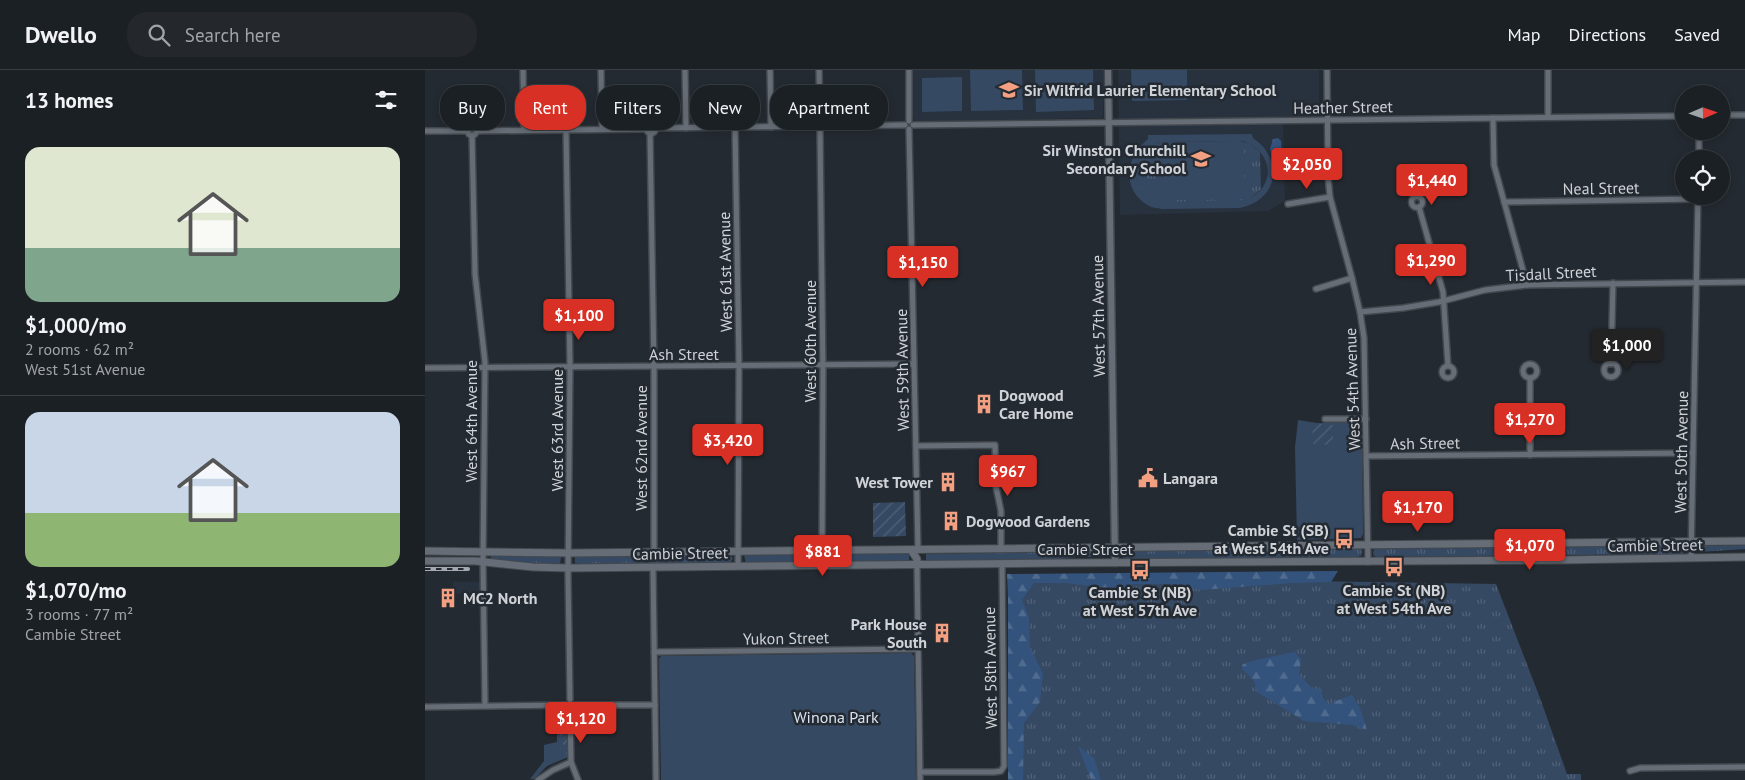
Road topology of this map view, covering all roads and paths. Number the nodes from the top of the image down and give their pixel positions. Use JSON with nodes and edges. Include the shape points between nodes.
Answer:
{"nodes":[{"id":1,"x":523,"y":70,"type":"edge"},
{"id":2,"x":601,"y":70,"type":"edge"},
{"id":3,"x":685,"y":70,"type":"edge"},
{"id":4,"x":770,"y":70,"type":"edge"},
{"id":5,"x":819,"y":70,"type":"edge"},
{"id":6,"x":909,"y":70,"type":"edge"},
{"id":7,"x":1108,"y":70,"type":"edge"},
{"id":8,"x":1327,"y":70,"type":"edge"},
{"id":9,"x":1548,"y":70,"type":"edge"},
{"id":10,"x":523,"y":85,"type":"edge"},
{"id":11,"x":601,"y":85,"type":"edge"},
{"id":12,"x":770,"y":85,"type":"edge"},
{"id":13,"x":819,"y":85,"type":"edge"},
{"id":14,"x":1745,"y":114,"type":"edge"},
{"id":15,"x":1730,"y":115,"type":"edge"},
{"id":16,"x":1675,"y":116,"type":"edge"},
{"id":17,"x":1548,"y":117,"type":"junction"},
{"id":18,"x":1493,"y":118,"type":"junction"},
{"id":19,"x":1327,"y":120,"type":"junction"},
{"id":20,"x":1109,"y":123,"type":"junction"},
{"id":21,"x":888,"y":125,"type":"edge"},
{"id":22,"x":909,"y":125,"type":"junction"},
{"id":23,"x":686,"y":128,"type":"junction"},
{"id":24,"x":690,"y":128,"type":"edge"},
{"id":25,"x":524,"y":130,"type":"edge"},
{"id":26,"x":566,"y":130,"type":"edge"},
{"id":27,"x":625,"y":130,"type":"edge"},
{"id":28,"x":735,"y":130,"type":"edge"},
{"id":29,"x":819,"y":130,"type":"edge"},
{"id":30,"x":425,"y":131,"type":"edge"},
{"id":31,"x":648,"y":131,"type":"junction"},
{"id":32,"x":470,"y":133,"type":"junction"},
{"id":33,"x":1330,"y":196,"type":"junction"},
{"id":34,"x":1675,"y":198,"type":"edge"},
{"id":35,"x":1504,"y":202,"type":"junction"},
{"id":36,"x":1288,"y":204,"type":"dead end"},
{"id":37,"x":1698,"y":205,"type":"edge"},
{"id":38,"x":1419,"y":207,"type":"dead end"},
{"id":39,"x":1352,"y":278,"type":"junction"},
{"id":40,"x":1696,"y":282,"type":"junction"},
{"id":41,"x":1745,"y":282,"type":"edge"},
{"id":42,"x":1613,"y":283,"type":"junction"},
{"id":43,"x":1527,"y":285,"type":"junction"},
{"id":44,"x":1316,"y":289,"type":"dead end"},
{"id":45,"x":1444,"y":300,"type":"junction"},
{"id":46,"x":1360,"y":312,"type":"junction"},
{"id":47,"x":914,"y":364,"type":"junction"},
{"id":48,"x":1611,"y":364,"type":"dead end"},
{"id":49,"x":823,"y":365,"type":"junction"},
{"id":50,"x":739,"y":366,"type":"junction"},
{"id":51,"x":1448,"y":366,"type":"dead end"},
{"id":52,"x":570,"y":367,"type":"junction"},
{"id":53,"x":654,"y":367,"type":"junction"},
{"id":54,"x":425,"y":368,"type":"edge"},
{"id":55,"x":485,"y":368,"type":"junction"},
{"id":56,"x":1530,"y":378,"type":"dead end"},
{"id":57,"x":1325,"y":419,"type":"dead end"},
{"id":58,"x":1366,"y":419,"type":"junction"},
{"id":59,"x":916,"y":446,"type":"junction"},
{"id":60,"x":1693,"y":453,"type":"junction"},
{"id":61,"x":1530,"y":455,"type":"junction"},
{"id":62,"x":1367,"y":456,"type":"junction"},
{"id":63,"x":1691,"y":541,"type":"junction"},
{"id":64,"x":1745,"y":541,"type":"edge"},
{"id":65,"x":1368,"y":544,"type":"junction"},
{"id":66,"x":1115,"y":547,"type":"junction"},
{"id":67,"x":1001,"y":549,"type":"junction"},
{"id":68,"x":917,"y":550,"type":"junction"},
{"id":69,"x":425,"y":551,"type":"edge"},
{"id":70,"x":483,"y":551,"type":"junction"},
{"id":71,"x":738,"y":551,"type":"junction"},
{"id":72,"x":822,"y":551,"type":"junction"},
{"id":73,"x":1745,"y":551,"type":"edge"},
{"id":74,"x":653,"y":552,"type":"junction"},
{"id":75,"x":568,"y":553,"type":"junction"},
{"id":76,"x":1734,"y":557,"type":"junction"},
{"id":77,"x":1745,"y":557,"type":"edge"},
{"id":78,"x":1691,"y":558,"type":"junction"},
{"id":79,"x":425,"y":561,"type":"edge"},
{"id":80,"x":483,"y":562,"type":"junction"},
{"id":81,"x":917,"y":562,"type":"junction"},
{"id":82,"x":1368,"y":562,"type":"junction"},
{"id":83,"x":1115,"y":563,"type":"junction"},
{"id":84,"x":1001,"y":564,"type":"junction"},
{"id":85,"x":738,"y":566,"type":"junction"},
{"id":86,"x":653,"y":567,"type":"junction"},
{"id":87,"x":568,"y":568,"type":"junction"},
{"id":88,"x":918,"y":649,"type":"junction"},
{"id":89,"x":654,"y":652,"type":"junction"},
{"id":90,"x":569,"y":705,"type":"junction"},
{"id":91,"x":655,"y":705,"type":"junction"},
{"id":92,"x":485,"y":706,"type":"junction"},
{"id":93,"x":425,"y":707,"type":"edge"},
{"id":94,"x":571,"y":762,"type":"junction"},
{"id":95,"x":1745,"y":767,"type":"edge"},
{"id":96,"x":1630,"y":771,"type":"dead end"},
{"id":97,"x":920,"y":772,"type":"junction"},
{"id":98,"x":538,"y":780,"type":"edge"},
{"id":99,"x":578,"y":780,"type":"edge"},
{"id":100,"x":656,"y":780,"type":"edge"},
{"id":101,"x":920,"y":780,"type":"edge"}],
"edges":[{"from":1,"to":10,"type":"street"},
{"from":2,"to":11,"type":"street"},
{"from":3,"to":23,"type":"street"},
{"from":4,"to":12,"type":"street"},
{"from":5,"to":13,"type":"street","name":"West 60th Avenue"},
{"from":6,"to":22,"type":"street","name":"West 59th Avenue"},
{"from":7,"to":20,"type":"street","name":"West 57th Avenue"},
{"from":8,"to":19,"type":"street","name":"West 54th Avenue"},
{"from":9,"to":17,"type":"street"},
{"from":14,"to":15,"type":"street"},
{"from":16,"to":17,"type":"street","name":"Heather Street"},
{"from":17,"to":18,"type":"street","name":"Heather Street"},
{"from":18,"to":19,"type":"street","name":"Heather Street"},
{"from":18,"to":35,"type":"street","via":[[1495,165]]},
{"from":19,"to":20,"type":"street","name":"Heather Street"},
{"from":19,"to":33,"type":"street","name":"West 54th Avenue"},
{"from":20,"to":22,"type":"street","name":"Heather Street"},
{"from":20,"to":66,"type":"street","name":"West 57th Avenue"},
{"from":21,"to":22,"type":"street","name":"Heather Street"},
{"from":22,"to":47,"type":"street","name":"West 59th Avenue"},
{"from":23,"to":24,"type":"street"},
{"from":23,"to":31,"type":"street"},
{"from":25,"to":32,"type":"street"},
{"from":26,"to":52,"type":"street","name":"West 63rd Avenue"},
{"from":27,"to":31,"type":"street"},
{"from":28,"to":50,"type":"street","name":"West 61st Avenue"},
{"from":29,"to":49,"type":"street","name":"West 60th Avenue"},
{"from":30,"to":32,"type":"street"},
{"from":31,"to":53,"type":"street","name":"West 62nd Avenue"},
{"from":32,"to":55,"type":"street","name":"West 64th Avenue","via":[[475,274]]},
{"from":33,"to":36,"type":"street"},
{"from":33,"to":39,"type":"street","name":"West 54th Avenue"},
{"from":34,"to":35,"type":"street","name":"Neal Street"},
{"from":35,"to":43,"type":"street"},
{"from":37,"to":40,"type":"street","name":"West 50th Avenue"},
{"from":38,"to":45,"type":"street"},
{"from":39,"to":44,"type":"street"},
{"from":39,"to":46,"type":"street","name":"West 54th Avenue"},
{"from":40,"to":41,"type":"street","name":"Tisdall Street"},
{"from":40,"to":42,"type":"street","name":"Tisdall Street"},
{"from":40,"to":60,"type":"street","name":"West 50th Avenue"},
{"from":42,"to":43,"type":"street","name":"Tisdall Street"},
{"from":42,"to":48,"type":"street"},
{"from":43,"to":45,"type":"street","name":"Tisdall Street","via":[[1485,290]]},
{"from":45,"to":46,"type":"street","name":"Tisdall Street"},
{"from":45,"to":51,"type":"street"},
{"from":46,"to":58,"type":"street","name":"West 54th Avenue","via":[[1366,359]]},
{"from":47,"to":49,"type":"street","name":"Ash Street"},
{"from":47,"to":59,"type":"street","name":"West 59th Avenue"},
{"from":49,"to":50,"type":"street","name":"Ash Street"},
{"from":49,"to":72,"type":"street","name":"West 60th Avenue"},
{"from":50,"to":53,"type":"street","name":"Ash Street"},
{"from":50,"to":71,"type":"street","name":"West 61st Avenue"},
{"from":52,"to":53,"type":"street","name":"Ash Street"},
{"from":52,"to":55,"type":"street","name":"Ash Street"},
{"from":52,"to":75,"type":"street","name":"West 63rd Avenue"},
{"from":53,"to":74,"type":"street","name":"West 62nd Avenue"},
{"from":54,"to":55,"type":"street","name":"Ash Street"},
{"from":55,"to":70,"type":"street","name":"West 64th Avenue"},
{"from":56,"to":61,"type":"street"},
{"from":57,"to":58,"type":"street"},
{"from":58,"to":62,"type":"street","name":"West 54th Avenue"},
{"from":59,"to":67,"type":"street","via":[[995,445]]},
{"from":59,"to":68,"type":"street","name":"West 59th Avenue"},
{"from":60,"to":61,"type":"street","name":"Ash Street"},
{"from":60,"to":63,"type":"street","name":"West 50th Avenue"},
{"from":61,"to":62,"type":"street","name":"Ash Street"},
{"from":62,"to":65,"type":"street","name":"West 54th Avenue"},
{"from":63,"to":64,"type":"main road","name":"Cambie Street"},
{"from":63,"to":65,"type":"main road","name":"Cambie Street"},
{"from":63,"to":78,"type":"street","name":"West 50th Avenue"},
{"from":65,"to":66,"type":"main road","name":"Cambie Street"},
{"from":65,"to":82,"type":"street","name":"West 54th Avenue"},
{"from":66,"to":67,"type":"main road","name":"Cambie Street"},
{"from":66,"to":83,"type":"street","name":"West 57th Avenue"},
{"from":67,"to":68,"type":"main road","name":"Cambie Street"},
{"from":68,"to":72,"type":"main road","name":"Cambie Street"},
{"from":68,"to":81,"type":"main road"},
{"from":68,"to":81,"type":"main road"},
{"from":69,"to":70,"type":"main road","name":"Cambie Street"},
{"from":70,"to":75,"type":"main road","name":"Cambie Street"},
{"from":70,"to":80,"type":"street","name":"West 64th Avenue"},
{"from":71,"to":72,"type":"main road","name":"Cambie Street"},
{"from":71,"to":74,"type":"main road","name":"Cambie Street"},
{"from":71,"to":85,"type":"street","name":"West 61st Avenue"},
{"from":73,"to":76,"type":"main road"},
{"from":74,"to":75,"type":"main road","name":"Cambie Street"},
{"from":75,"to":87,"type":"street","name":"West 63rd Avenue"},
{"from":76,"to":77,"type":"main road","name":"Cambie Street"},
{"from":76,"to":78,"type":"main road","name":"Cambie Street"},
{"from":78,"to":82,"type":"main road","name":"Cambie Street"},
{"from":79,"to":80,"type":"main road","name":"Cambie Street"},
{"from":80,"to":87,"type":"main road","name":"Cambie Street"},
{"from":80,"to":92,"type":"street","name":"West 64th Avenue"},
{"from":81,"to":84,"type":"main road","name":"Cambie Street"},
{"from":81,"to":85,"type":"main road","name":"Cambie Street"},
{"from":81,"to":88,"type":"street"},
{"from":82,"to":83,"type":"main road","name":"Cambie Street"},
{"from":83,"to":84,"type":"main road","name":"Cambie Street"},
{"from":84,"to":97,"type":"street","name":"West 58th Avenue","via":[[1005,763],[1001,771],[994,772]]},
{"from":85,"to":86,"type":"main road","name":"Cambie Street"},
{"from":86,"to":87,"type":"main road","name":"Cambie Street"},
{"from":86,"to":89,"type":"street"},
{"from":87,"to":90,"type":"street","name":"West 63rd Avenue"},
{"from":88,"to":89,"type":"street","name":"Yukon Street"},
{"from":88,"to":97,"type":"street"},
{"from":89,"to":91,"type":"street"},
{"from":90,"to":91,"type":"street","via":[[574,708],[575,705]]},
{"from":90,"to":92,"type":"street"},
{"from":90,"to":94,"type":"street","name":"West 63rd Avenue"},
{"from":91,"to":100,"type":"street"},
{"from":92,"to":93,"type":"street"},
{"from":94,"to":98,"type":"street"},
{"from":94,"to":99,"type":"street","name":"West 63rd Avenue"},
{"from":95,"to":96,"type":"street","via":[[1639,768]]},
{"from":97,"to":101,"type":"street"}]}
